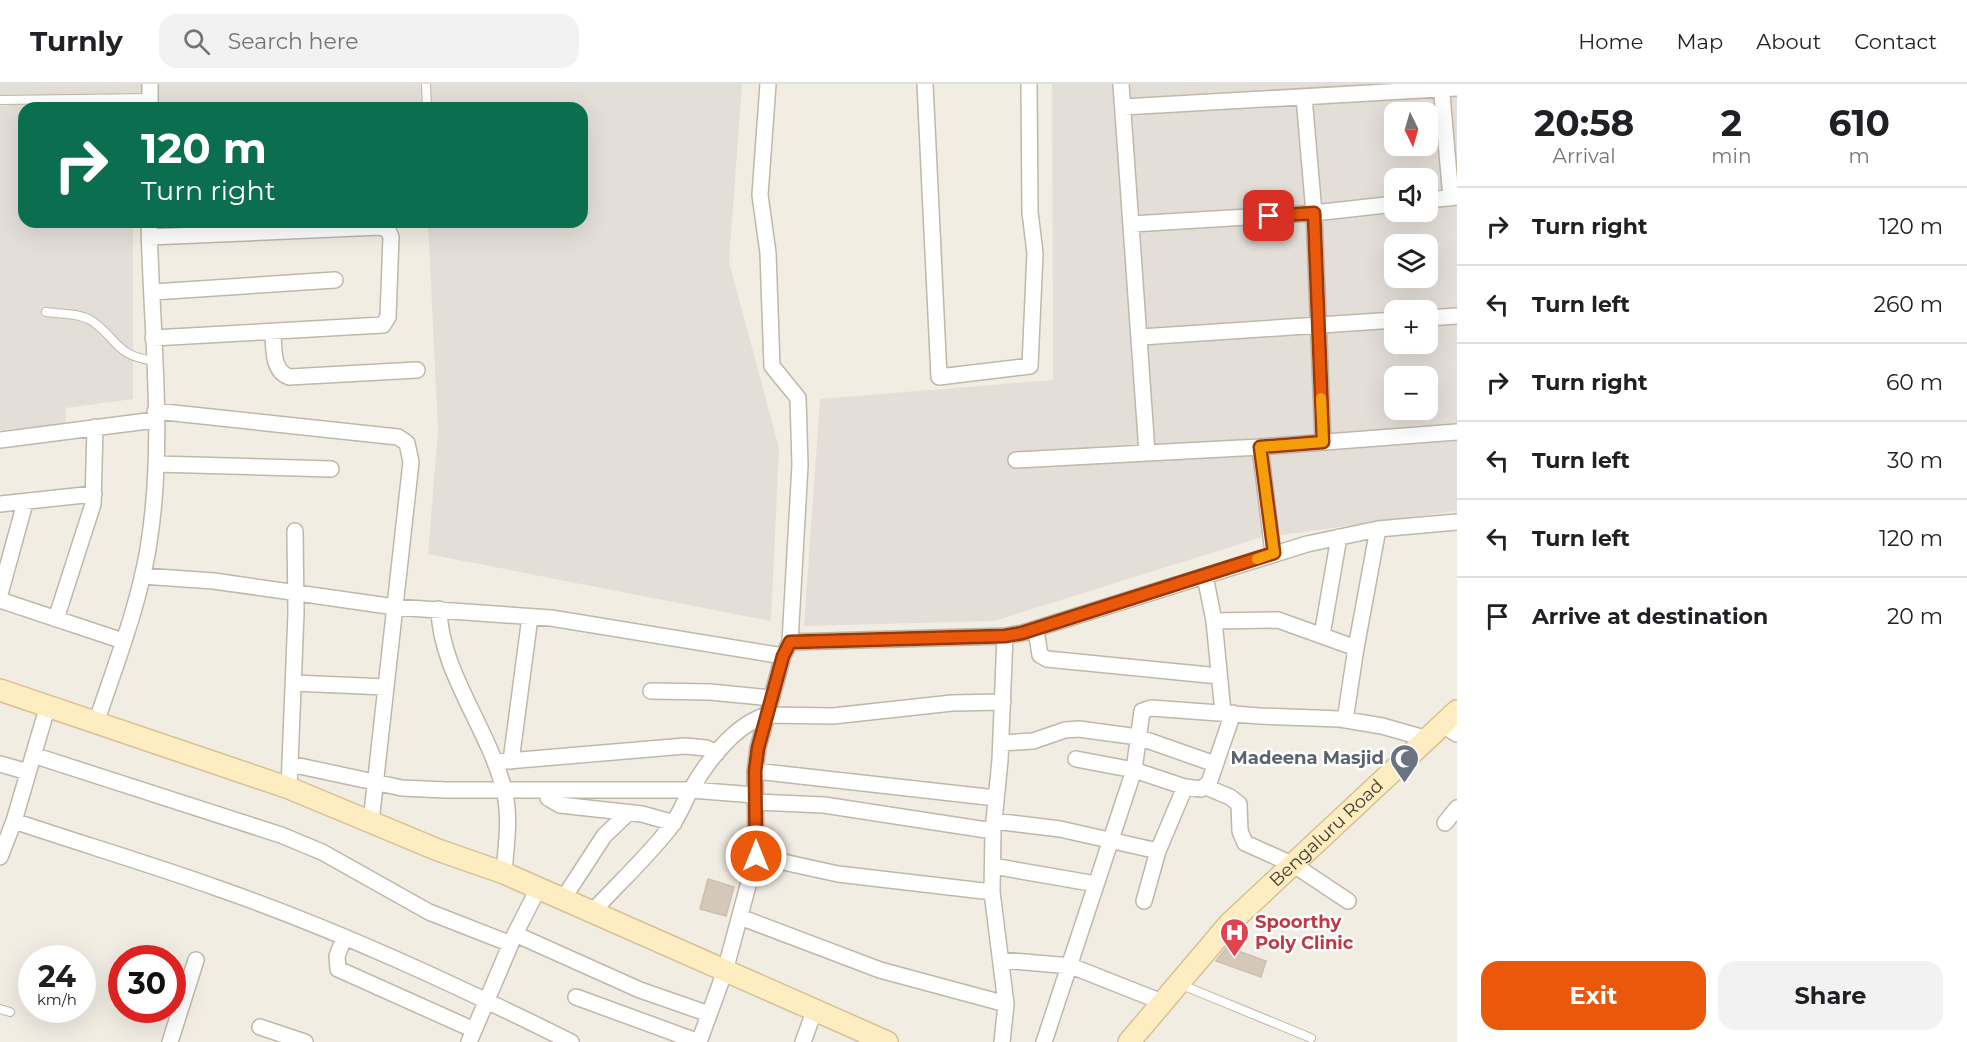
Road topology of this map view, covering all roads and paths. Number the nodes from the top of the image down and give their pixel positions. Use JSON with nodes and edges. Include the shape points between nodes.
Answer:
{"nodes":[{"id":1,"x":426,"y":84,"type":"edge"},
{"id":2,"x":768,"y":84,"type":"edge"},
{"id":3,"x":925,"y":84,"type":"edge"},
{"id":4,"x":1029,"y":84,"type":"edge"},
{"id":5,"x":1121,"y":84,"type":"edge"},
{"id":6,"x":1441,"y":87,"type":"edge"},
{"id":7,"x":1457,"y":88,"type":"edge"},
{"id":8,"x":150,"y":97,"type":"edge"},
{"id":9,"x":1304,"y":97,"type":"junction"},
{"id":10,"x":0,"y":100,"type":"edge"},
{"id":11,"x":427,"y":102,"type":"edge"},
{"id":12,"x":1123,"y":107,"type":"junction"},
{"id":13,"x":1454,"y":198,"type":"edge"},
{"id":14,"x":1438,"y":199,"type":"edge"},
{"id":15,"x":1384,"y":205,"type":"edge"},
{"id":16,"x":1314,"y":213,"type":"junction"},
{"id":17,"x":1132,"y":224,"type":"junction"},
{"id":18,"x":290,"y":228,"type":"edge"},
{"id":19,"x":383,"y":228,"type":"edge"},
{"id":20,"x":149,"y":230,"type":"edge"},
{"id":21,"x":335,"y":280,"type":"dead end"},
{"id":22,"x":153,"y":292,"type":"junction"},
{"id":23,"x":46,"y":312,"type":"dead end"},
{"id":24,"x":1457,"y":316,"type":"edge"},
{"id":25,"x":1438,"y":317,"type":"edge"},
{"id":26,"x":1384,"y":321,"type":"edge"},
{"id":27,"x":1317,"y":325,"type":"junction"},
{"id":28,"x":273,"y":333,"type":"junction"},
{"id":29,"x":1141,"y":337,"type":"junction"},
{"id":30,"x":153,"y":338,"type":"junction"},
{"id":31,"x":154,"y":361,"type":"junction"},
{"id":32,"x":417,"y":370,"type":"dead end"},
{"id":33,"x":155,"y":415,"type":"junction"},
{"id":34,"x":95,"y":428,"type":"junction"},
{"id":35,"x":1457,"y":432,"type":"edge"},
{"id":36,"x":0,"y":440,"type":"edge"},
{"id":37,"x":1323,"y":442,"type":"junction"},
{"id":38,"x":1260,"y":447,"type":"junction"},
{"id":39,"x":1147,"y":452,"type":"junction"},
{"id":40,"x":1016,"y":460,"type":"dead end"},
{"id":41,"x":156,"y":464,"type":"junction"},
{"id":42,"x":331,"y":469,"type":"dead end"},
{"id":43,"x":94,"y":494,"type":"junction"},
{"id":44,"x":25,"y":502,"type":"junction"},
{"id":45,"x":0,"y":504,"type":"edge"},
{"id":46,"x":1457,"y":522,"type":"edge"},
{"id":47,"x":1378,"y":530,"type":"junction"},
{"id":48,"x":295,"y":531,"type":"dead end"},
{"id":49,"x":1339,"y":537,"type":"junction"},
{"id":50,"x":1274,"y":553,"type":"junction"},
{"id":51,"x":142,"y":576,"type":"junction"},
{"id":52,"x":1204,"y":576,"type":"junction"},
{"id":53,"x":296,"y":592,"type":"junction"},
{"id":54,"x":0,"y":594,"type":"edge"},
{"id":55,"x":0,"y":600,"type":"edge"},
{"id":56,"x":395,"y":607,"type":"junction"},
{"id":57,"x":439,"y":609,"type":"junction"},
{"id":58,"x":531,"y":616,"type":"junction"},
{"id":59,"x":56,"y":619,"type":"junction"},
{"id":60,"x":1214,"y":621,"type":"junction"},
{"id":61,"x":1036,"y":630,"type":"junction"},
{"id":62,"x":1322,"y":635,"type":"junction"},
{"id":63,"x":1005,"y":636,"type":"junction"},
{"id":64,"x":123,"y":640,"type":"junction"},
{"id":65,"x":790,"y":642,"type":"junction"},
{"id":66,"x":1356,"y":648,"type":"junction"},
{"id":67,"x":783,"y":656,"type":"junction"},
{"id":68,"x":1219,"y":676,"type":"junction"},
{"id":69,"x":294,"y":683,"type":"junction"},
{"id":70,"x":386,"y":687,"type":"junction"},
{"id":71,"x":0,"y":690,"type":"edge"},
{"id":72,"x":651,"y":691,"type":"dead end"},
{"id":73,"x":771,"y":698,"type":"junction"},
{"id":74,"x":1003,"y":702,"type":"junction"},
{"id":75,"x":48,"y":705,"type":"junction"},
{"id":76,"x":1228,"y":713,"type":"junction"},
{"id":77,"x":766,"y":715,"type":"junction"},
{"id":78,"x":1345,"y":720,"type":"junction"},
{"id":79,"x":96,"y":723,"type":"junction"},
{"id":80,"x":1446,"y":727,"type":"edge"},
{"id":81,"x":1138,"y":737,"type":"junction"},
{"id":82,"x":1001,"y":743,"type":"junction"},
{"id":83,"x":717,"y":753,"type":"junction"},
{"id":84,"x":33,"y":755,"type":"junction"},
{"id":85,"x":1076,"y":759,"type":"dead end"},
{"id":86,"x":503,"y":762,"type":"junction"},
{"id":87,"x":0,"y":764,"type":"edge"},
{"id":88,"x":290,"y":764,"type":"junction"},
{"id":89,"x":1215,"y":764,"type":"junction"},
{"id":90,"x":1134,"y":770,"type":"junction"},
{"id":91,"x":755,"y":771,"type":"junction"},
{"id":92,"x":28,"y":772,"type":"junction"},
{"id":93,"x":375,"y":781,"type":"junction"},
{"id":94,"x":1185,"y":787,"type":"junction"},
{"id":95,"x":1206,"y":787,"type":"junction"},
{"id":96,"x":289,"y":788,"type":"junction"},
{"id":97,"x":504,"y":789,"type":"junction"},
{"id":98,"x":547,"y":790,"type":"junction"},
{"id":99,"x":691,"y":790,"type":"junction"},
{"id":100,"x":755,"y":798,"type":"junction"},
{"id":101,"x":996,"y":798,"type":"junction"},
{"id":102,"x":1457,"y":808,"type":"edge"},
{"id":103,"x":628,"y":813,"type":"junction"},
{"id":104,"x":371,"y":822,"type":"junction"},
{"id":105,"x":674,"y":823,"type":"junction"},
{"id":106,"x":1445,"y":823,"type":"dead end"},
{"id":107,"x":993,"y":826,"type":"junction"},
{"id":108,"x":8,"y":830,"type":"edge"},
{"id":109,"x":1110,"y":838,"type":"junction"},
{"id":110,"x":1158,"y":851,"type":"junction"},
{"id":111,"x":756,"y":856,"type":"junction"},
{"id":112,"x":0,"y":857,"type":"edge"},
{"id":113,"x":1294,"y":865,"type":"junction"},
{"id":114,"x":993,"y":866,"type":"junction"},
{"id":115,"x":504,"y":873,"type":"junction"},
{"id":116,"x":1096,"y":884,"type":"junction"},
{"id":117,"x":538,"y":889,"type":"junction"},
{"id":118,"x":992,"y":892,"type":"junction"},
{"id":119,"x":562,"y":898,"type":"junction"},
{"id":120,"x":1144,"y":901,"type":"dead end"},
{"id":121,"x":1348,"y":901,"type":"dead end"},
{"id":122,"x":593,"y":910,"type":"junction"},
{"id":123,"x":740,"y":917,"type":"junction"},
{"id":124,"x":344,"y":939,"type":"junction"},
{"id":125,"x":513,"y":939,"type":"junction"},
{"id":126,"x":196,"y":960,"type":"dead end"},
{"id":127,"x":1002,"y":960,"type":"junction"},
{"id":128,"x":1071,"y":966,"type":"junction"},
{"id":129,"x":726,"y":971,"type":"junction"},
{"id":130,"x":1178,"y":983,"type":"junction"},
{"id":131,"x":576,"y":997,"type":"dead end"},
{"id":132,"x":487,"y":1001,"type":"junction"},
{"id":133,"x":1162,"y":1002,"type":"junction"},
{"id":134,"x":1006,"y":1004,"type":"junction"},
{"id":135,"x":0,"y":1009,"type":"edge"},
{"id":136,"x":814,"y":1009,"type":"junction"},
{"id":137,"x":10,"y":1012,"type":"dead end"},
{"id":138,"x":710,"y":1014,"type":"junction"},
{"id":139,"x":260,"y":1027,"type":"dead end"},
{"id":140,"x":472,"y":1036,"type":"edge"},
{"id":141,"x":1311,"y":1038,"type":"dead end"},
{"id":142,"x":170,"y":1042,"type":"edge"},
{"id":143,"x":305,"y":1042,"type":"edge"},
{"id":144,"x":571,"y":1042,"type":"edge"},
{"id":145,"x":699,"y":1042,"type":"edge"},
{"id":146,"x":803,"y":1042,"type":"edge"},
{"id":147,"x":887,"y":1042,"type":"edge"},
{"id":148,"x":1002,"y":1042,"type":"edge"},
{"id":149,"x":1044,"y":1042,"type":"edge"},
{"id":150,"x":1129,"y":1042,"type":"edge"}],
"edges":[{"from":1,"to":11,"type":"lane"},
{"from":2,"to":65,"type":"street","via":[[760,195],[768,253],[772,366],[798,398],[800,465]]},
{"from":3,"to":4,"type":"street","via":[[939,377],[1030,366],[1035,253],[1030,212]]},
{"from":5,"to":12,"type":"street"},
{"from":6,"to":7,"type":"street"},
{"from":6,"to":9,"type":"street"},
{"from":6,"to":13,"type":"street"},
{"from":8,"to":10,"type":"lane"},
{"from":9,"to":12,"type":"street"},
{"from":9,"to":16,"type":"street"},
{"from":12,"to":17,"type":"street"},
{"from":13,"to":14,"type":"street"},
{"from":15,"to":16,"type":"street"},
{"from":16,"to":17,"type":"street"},
{"from":16,"to":27,"type":"street"},
{"from":17,"to":29,"type":"street"},
{"from":18,"to":20,"type":"street"},
{"from":19,"to":28,"type":"street","via":[[391,237],[387,322]]},
{"from":20,"to":22,"type":"street"},
{"from":21,"to":22,"type":"street"},
{"from":22,"to":30,"type":"street"},
{"from":23,"to":31,"type":"lane","via":[[81,316],[93,322],[123,351]]},
{"from":24,"to":25,"type":"street"},
{"from":26,"to":27,"type":"street"},
{"from":27,"to":29,"type":"street"},
{"from":27,"to":37,"type":"street"},
{"from":28,"to":30,"type":"street"},
{"from":28,"to":32,"type":"street","via":[[277,367],[289,376]]},
{"from":29,"to":39,"type":"street"},
{"from":30,"to":31,"type":"street"},
{"from":31,"to":33,"type":"street"},
{"from":33,"to":34,"type":"street"},
{"from":33,"to":41,"type":"street"},
{"from":33,"to":56,"type":"street","via":[[398,437],[407,442],[411,462]]},
{"from":34,"to":36,"type":"street"},
{"from":34,"to":43,"type":"street"},
{"from":35,"to":37,"type":"street"},
{"from":37,"to":38,"type":"street"},
{"from":38,"to":39,"type":"street"},
{"from":38,"to":50,"type":"street"},
{"from":39,"to":40,"type":"street"},
{"from":41,"to":42,"type":"street"},
{"from":41,"to":51,"type":"street"},
{"from":43,"to":44,"type":"street"},
{"from":43,"to":59,"type":"street"},
{"from":44,"to":45,"type":"street"},
{"from":44,"to":54,"type":"street"},
{"from":46,"to":47,"type":"street"},
{"from":47,"to":49,"type":"street"},
{"from":47,"to":66,"type":"street"},
{"from":48,"to":53,"type":"street"},
{"from":49,"to":50,"type":"street"},
{"from":49,"to":62,"type":"street"},
{"from":50,"to":52,"type":"street"},
{"from":51,"to":53,"type":"street","via":[[214,580]]},
{"from":51,"to":64,"type":"street"},
{"from":52,"to":60,"type":"street"},
{"from":52,"to":61,"type":"street"},
{"from":53,"to":56,"type":"street"},
{"from":53,"to":69,"type":"street"},
{"from":55,"to":59,"type":"street"},
{"from":56,"to":57,"type":"street"},
{"from":56,"to":70,"type":"street"},
{"from":57,"to":58,"type":"street"},
{"from":57,"to":86,"type":"street","via":[[444,648]]},
{"from":58,"to":67,"type":"street"},
{"from":58,"to":86,"type":"street"},
{"from":59,"to":64,"type":"street"},
{"from":60,"to":62,"type":"street","via":[[1278,620]]},
{"from":60,"to":68,"type":"street"},
{"from":61,"to":63,"type":"street"},
{"from":61,"to":68,"type":"street","via":[[1040,655],[1047,659]]},
{"from":62,"to":66,"type":"street"},
{"from":63,"to":65,"type":"street"},
{"from":63,"to":74,"type":"street"},
{"from":64,"to":79,"type":"street"},
{"from":65,"to":67,"type":"street"},
{"from":66,"to":78,"type":"street"},
{"from":67,"to":73,"type":"street"},
{"from":68,"to":76,"type":"street"},
{"from":69,"to":70,"type":"street"},
{"from":69,"to":88,"type":"street"},
{"from":70,"to":93,"type":"street"},
{"from":71,"to":75,"type":"street"},
{"from":72,"to":73,"type":"street"},
{"from":73,"to":77,"type":"street"},
{"from":74,"to":77,"type":"street","via":[[952,703],[833,716]]},
{"from":74,"to":82,"type":"street"},
{"from":75,"to":79,"type":"street"},
{"from":75,"to":84,"type":"street"},
{"from":76,"to":78,"type":"street"},
{"from":76,"to":81,"type":"street","via":[[1146,708],[1140,715]]},
{"from":76,"to":89,"type":"street"},
{"from":77,"to":83,"type":"street","via":[[748,723]]},
{"from":77,"to":91,"type":"street"},
{"from":78,"to":80,"type":"street","via":[[1382,726]]},
{"from":79,"to":96,"type":"street"},
{"from":80,"to":113,"type":"street","name":"Bengaluru Road"},
{"from":81,"to":82,"type":"street","via":[[1079,729],[1033,741]]},
{"from":81,"to":89,"type":"street"},
{"from":81,"to":90,"type":"street"},
{"from":82,"to":101,"type":"street"},
{"from":83,"to":86,"type":"street","via":[[685,746]]},
{"from":83,"to":99,"type":"street"},
{"from":84,"to":92,"type":"street"},
{"from":84,"to":125,"type":"street","via":[[281,835],[322,852],[429,912]]},
{"from":85,"to":90,"type":"street"},
{"from":86,"to":97,"type":"street"},
{"from":87,"to":92,"type":"street"},
{"from":88,"to":93,"type":"street"},
{"from":88,"to":96,"type":"street"},
{"from":89,"to":95,"type":"street"},
{"from":90,"to":94,"type":"street"},
{"from":90,"to":109,"type":"street"},
{"from":91,"to":100,"type":"street"},
{"from":91,"to":101,"type":"street"},
{"from":92,"to":108,"type":"street"},
{"from":93,"to":97,"type":"street","via":[[402,788]]},
{"from":93,"to":104,"type":"street"},
{"from":94,"to":95,"type":"street"},
{"from":94,"to":110,"type":"street"},
{"from":95,"to":113,"type":"street","via":[[1239,804],[1240,831],[1245,843]]},
{"from":96,"to":104,"type":"street"},
{"from":97,"to":98,"type":"street"},
{"from":97,"to":115,"type":"street","via":[[508,828]]},
{"from":98,"to":99,"type":"street"},
{"from":98,"to":103,"type":"street","via":[[548,798],[560,805]]},
{"from":99,"to":100,"type":"street"},
{"from":99,"to":105,"type":"street"},
{"from":100,"to":107,"type":"street"},
{"from":100,"to":111,"type":"street"},
{"from":101,"to":107,"type":"street"},
{"from":102,"to":106,"type":"street"},
{"from":103,"to":105,"type":"street"},
{"from":103,"to":119,"type":"street","via":[[604,836]]},
{"from":104,"to":115,"type":"street"},
{"from":105,"to":122,"type":"street"},
{"from":107,"to":109,"type":"street"},
{"from":107,"to":114,"type":"street"},
{"from":108,"to":112,"type":"street"},
{"from":108,"to":124,"type":"street","via":[[218,888]]},
{"from":109,"to":110,"type":"street"},
{"from":109,"to":116,"type":"street"},
{"from":110,"to":120,"type":"street"},
{"from":111,"to":118,"type":"street","via":[[838,874]]},
{"from":111,"to":123,"type":"street"},
{"from":113,"to":121,"type":"street"},
{"from":113,"to":130,"type":"street","name":"Bengaluru Road","via":[[1229,924]]},
{"from":114,"to":116,"type":"street"},
{"from":114,"to":118,"type":"street"},
{"from":115,"to":117,"type":"street"},
{"from":116,"to":128,"type":"street"},
{"from":117,"to":119,"type":"street"},
{"from":117,"to":125,"type":"street"},
{"from":118,"to":127,"type":"street"},
{"from":119,"to":122,"type":"street"},
{"from":122,"to":129,"type":"street"},
{"from":123,"to":129,"type":"street"},
{"from":123,"to":134,"type":"street","via":[[880,970]]},
{"from":124,"to":132,"type":"street"},
{"from":124,"to":140,"type":"street","via":[[337,956],[338,969]]},
{"from":125,"to":132,"type":"street"},
{"from":125,"to":138,"type":"street"},
{"from":126,"to":142,"type":"street"},
{"from":127,"to":128,"type":"street"},
{"from":127,"to":134,"type":"street"},
{"from":128,"to":133,"type":"street"},
{"from":128,"to":149,"type":"street"},
{"from":129,"to":136,"type":"street"},
{"from":129,"to":138,"type":"street"},
{"from":130,"to":133,"type":"street","name":"Bengaluru Road"},
{"from":130,"to":141,"type":"lane"},
{"from":131,"to":145,"type":"street"},
{"from":132,"to":140,"type":"street"},
{"from":132,"to":144,"type":"street"},
{"from":133,"to":150,"type":"street","name":"Bengaluru Road"},
{"from":134,"to":148,"type":"street"},
{"from":135,"to":137,"type":"lane"},
{"from":136,"to":146,"type":"street"},
{"from":136,"to":147,"type":"street"},
{"from":138,"to":145,"type":"street"},
{"from":139,"to":143,"type":"street"}]}
